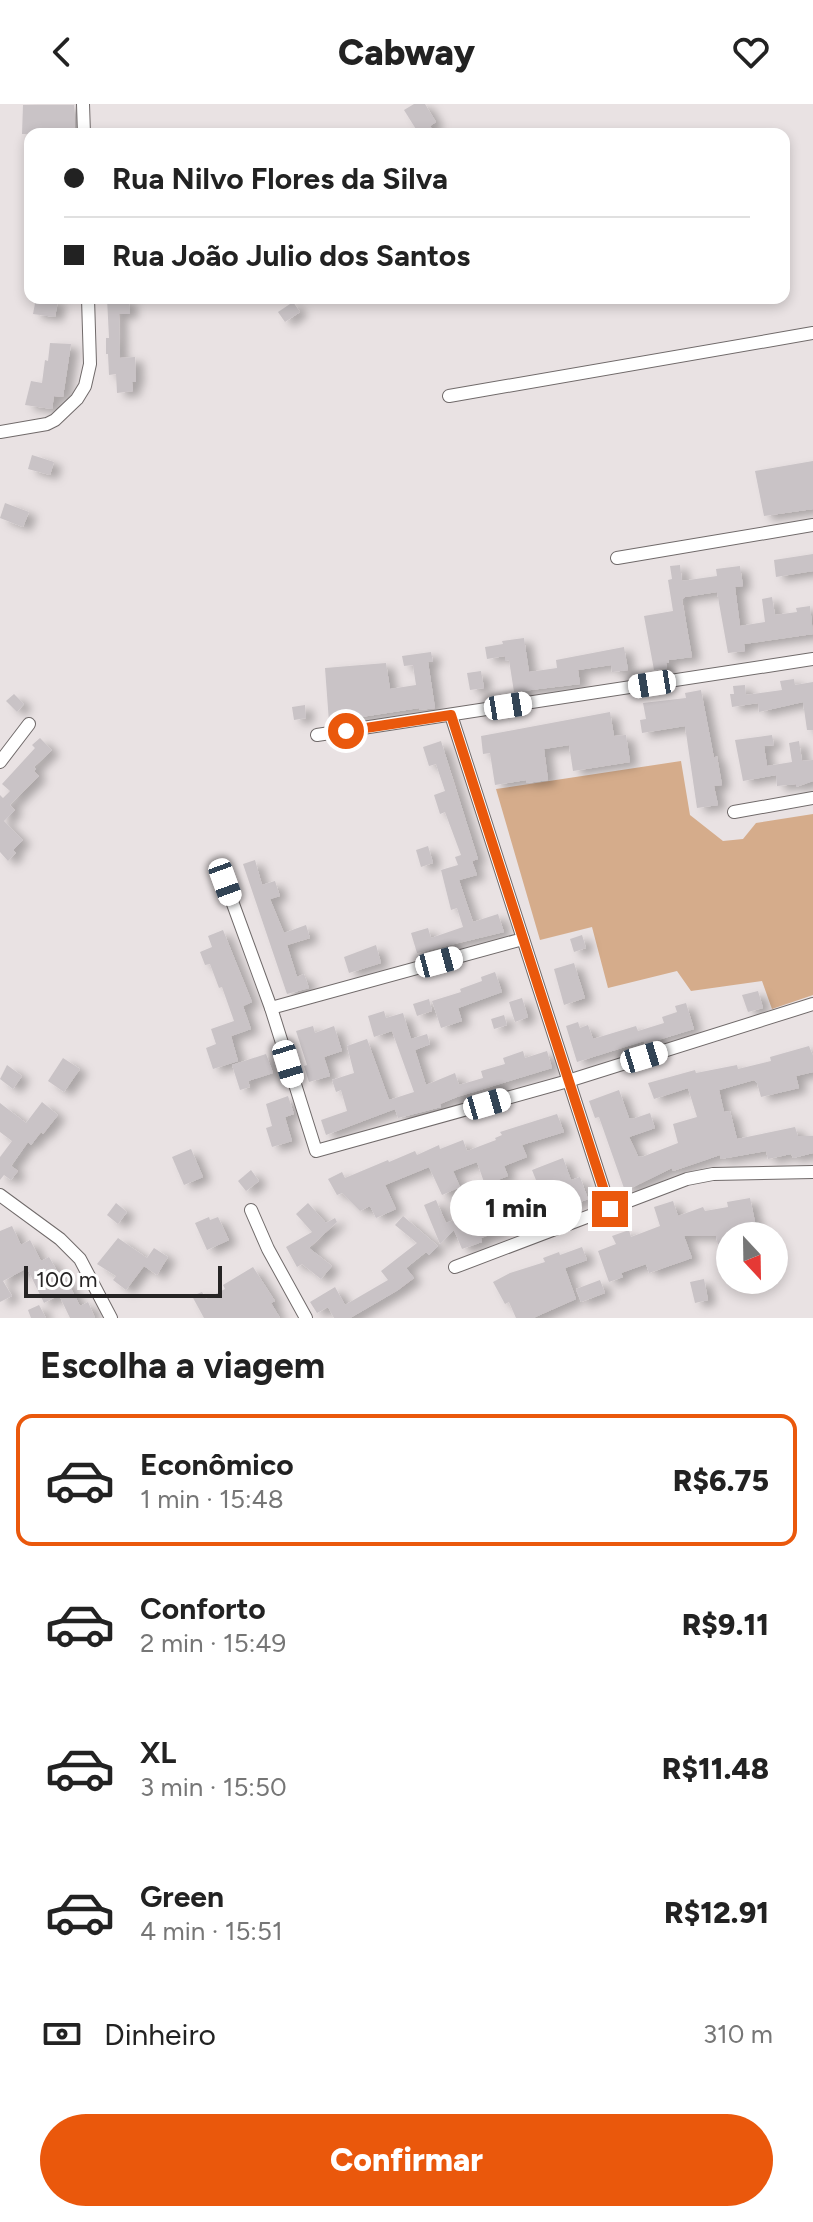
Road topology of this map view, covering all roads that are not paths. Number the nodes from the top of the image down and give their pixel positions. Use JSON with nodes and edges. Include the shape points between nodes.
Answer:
{"nodes":[{"id":1,"x":83,"y":104,"type":"edge"},
{"id":2,"x":84,"y":128,"type":"edge"},
{"id":3,"x":88,"y":304,"type":"edge"},
{"id":4,"x":813,"y":333,"type":"edge"},
{"id":5,"x":449,"y":396,"type":"dead end"},
{"id":6,"x":0,"y":432,"type":"edge"},
{"id":7,"x":813,"y":525,"type":"edge"},
{"id":8,"x":617,"y":558,"type":"dead end"},
{"id":9,"x":813,"y":659,"type":"edge"},
{"id":10,"x":451,"y":715,"type":"junction"},
{"id":11,"x":29,"y":724,"type":"dead end"},
{"id":12,"x":317,"y":735,"type":"dead end"},
{"id":13,"x":0,"y":762,"type":"edge"},
{"id":14,"x":813,"y":798,"type":"edge"},
{"id":15,"x":734,"y":812,"type":"dead end"},
{"id":16,"x":225,"y":882,"type":"dead end"},
{"id":17,"x":523,"y":939,"type":"junction"},
{"id":18,"x":813,"y":1004,"type":"edge"},
{"id":19,"x":271,"y":1008,"type":"junction"},
{"id":20,"x":568,"y":1081,"type":"junction"},
{"id":21,"x":813,"y":1172,"type":"edge"},
{"id":22,"x":0,"y":1195,"type":"edge"},
{"id":23,"x":610,"y":1209,"type":"junction"},
{"id":24,"x":251,"y":1210,"type":"dead end"},
{"id":25,"x":455,"y":1267,"type":"dead end"},
{"id":26,"x":111,"y":1318,"type":"edge"},
{"id":27,"x":306,"y":1318,"type":"edge"}],
"edges":[{"from":1,"to":2,"type":"street"},
{"from":3,"to":6,"type":"street","via":[[90,364],[77,399],[47,424]]},
{"from":4,"to":5,"type":"street"},
{"from":7,"to":8,"type":"street"},
{"from":9,"to":10,"type":"street"},
{"from":10,"to":12,"type":"street"},
{"from":10,"to":17,"type":"street"},
{"from":11,"to":13,"type":"street"},
{"from":14,"to":15,"type":"street"},
{"from":16,"to":19,"type":"street"},
{"from":17,"to":19,"type":"street"},
{"from":17,"to":20,"type":"street"},
{"from":18,"to":20,"type":"street"},
{"from":19,"to":20,"type":"street","via":[[316,1151]]},
{"from":20,"to":23,"type":"street"},
{"from":21,"to":23,"type":"street","via":[[700,1177]]},
{"from":22,"to":26,"type":"street","via":[[80,1259]]},
{"from":23,"to":25,"type":"street"},
{"from":24,"to":27,"type":"street"}]}
